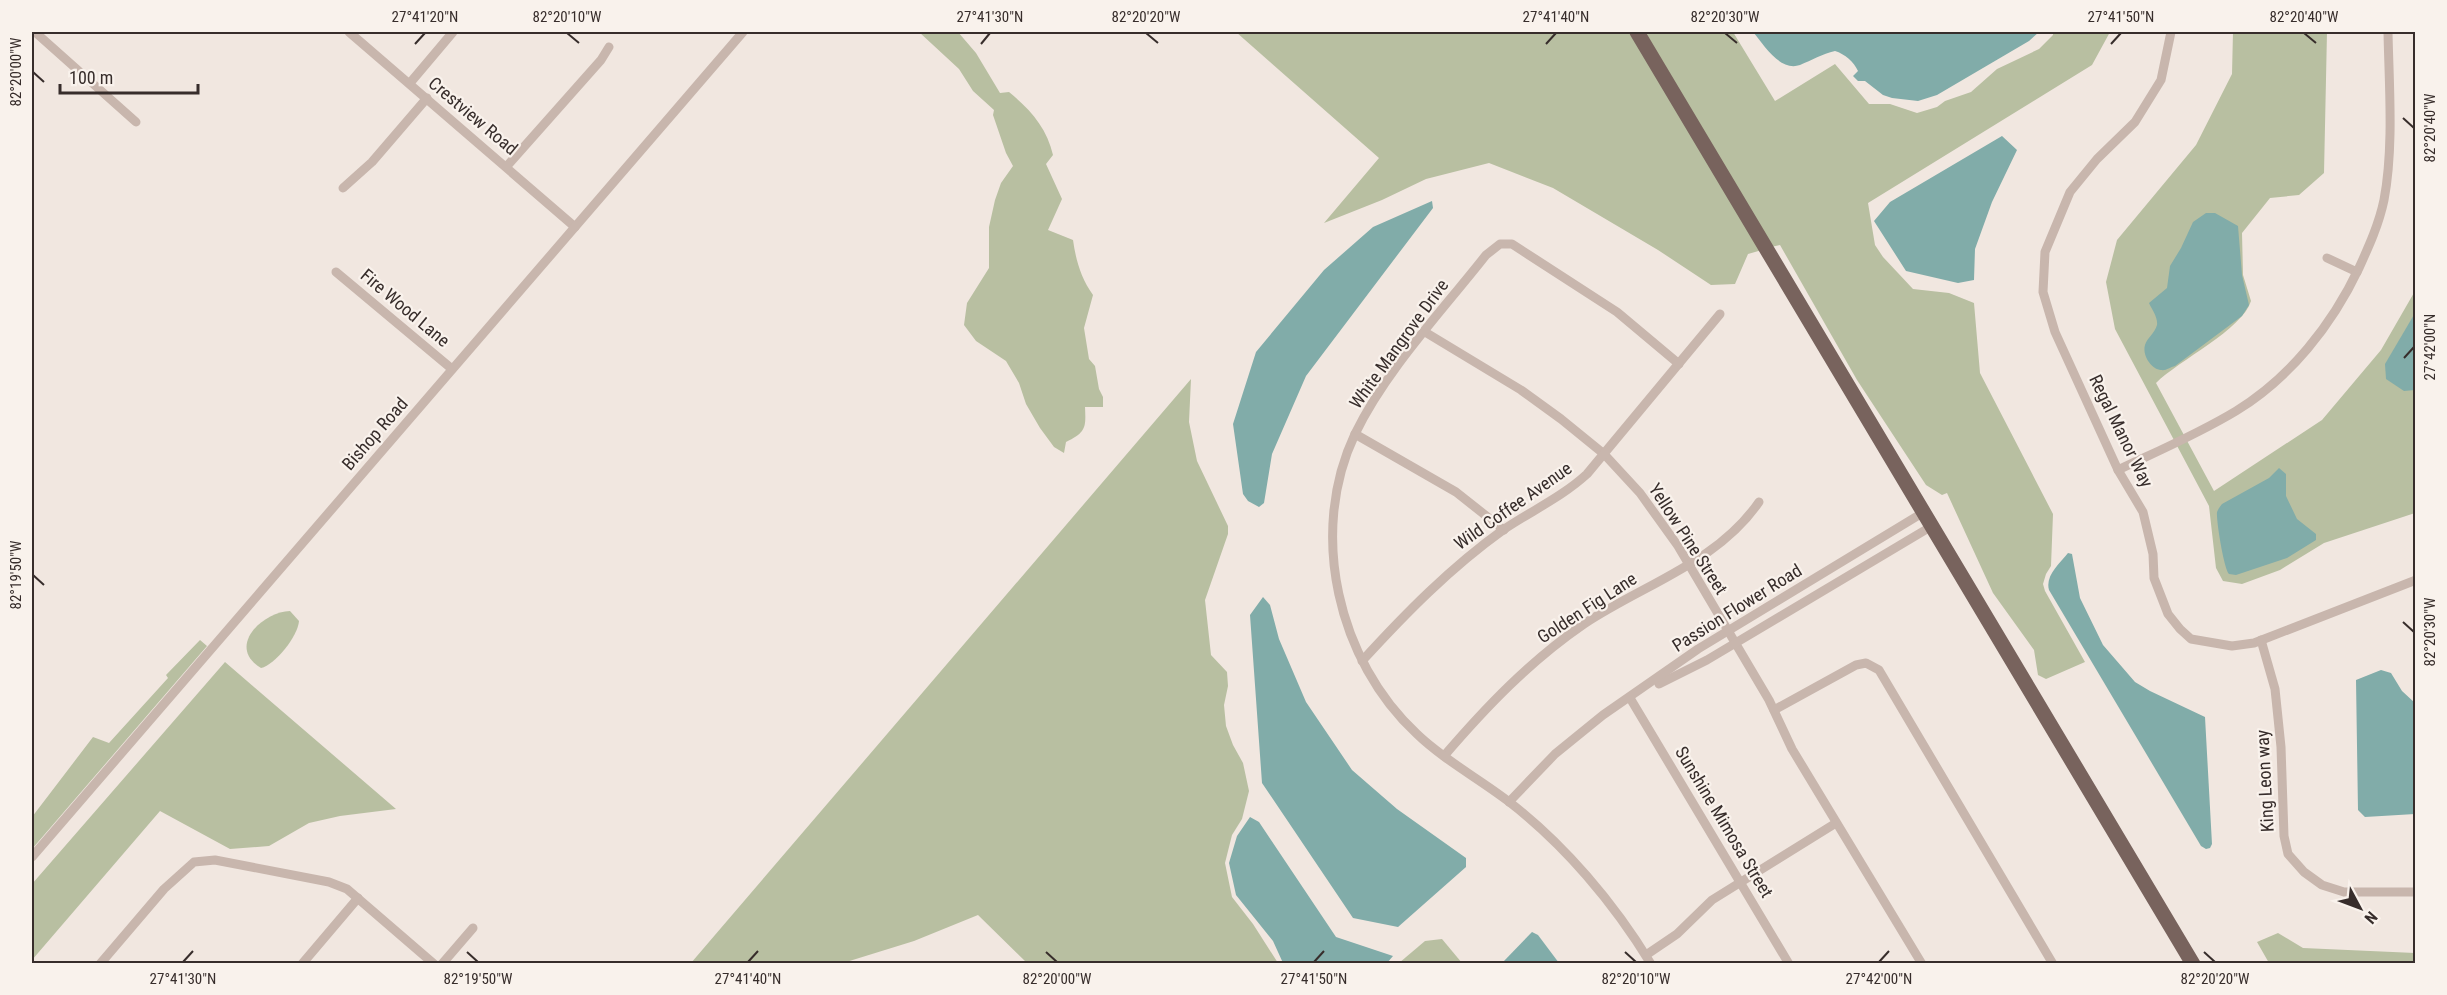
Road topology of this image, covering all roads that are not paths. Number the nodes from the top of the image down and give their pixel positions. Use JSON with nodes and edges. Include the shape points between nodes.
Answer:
{"nodes":[{"id":1,"x":35,"y":32,"type":"edge"},
{"id":2,"x":349,"y":32,"type":"edge"},
{"id":3,"x":453,"y":32,"type":"edge"},
{"id":4,"x":743,"y":32,"type":"edge"},
{"id":5,"x":1637,"y":32,"type":"edge"},
{"id":6,"x":2171,"y":32,"type":"edge"},
{"id":7,"x":2388,"y":32,"type":"edge"},
{"id":8,"x":609,"y":47,"type":"dead end"},
{"id":9,"x":410,"y":83,"type":"junction"},
{"id":10,"x":427,"y":98,"type":"junction"},
{"id":11,"x":136,"y":122,"type":"dead end"},
{"id":12,"x":507,"y":166,"type":"junction"},
{"id":13,"x":343,"y":188,"type":"dead end"},
{"id":14,"x":575,"y":227,"type":"junction"},
{"id":15,"x":2326,"y":258,"type":"dead end"},
{"id":16,"x":336,"y":272,"type":"dead end"},
{"id":17,"x":2356,"y":272,"type":"junction"},
{"id":18,"x":1720,"y":314,"type":"dead end"},
{"id":19,"x":1425,"y":332,"type":"junction"},
{"id":20,"x":1679,"y":364,"type":"junction"},
{"id":21,"x":452,"y":369,"type":"junction"},
{"id":22,"x":1355,"y":434,"type":"junction"},
{"id":23,"x":1604,"y":454,"type":"junction"},
{"id":24,"x":2118,"y":471,"type":"junction"},
{"id":25,"x":1759,"y":502,"type":"dead end"},
{"id":26,"x":1924,"y":512,"type":"junction"},
{"id":27,"x":1932,"y":526,"type":"junction"},
{"id":28,"x":1504,"y":530,"type":"junction"},
{"id":29,"x":1689,"y":565,"type":"junction"},
{"id":30,"x":2415,"y":580,"type":"edge"},
{"id":31,"x":1728,"y":631,"type":"junction"},
{"id":32,"x":2260,"y":640,"type":"junction"},
{"id":33,"x":1736,"y":644,"type":"junction"},
{"id":34,"x":1362,"y":661,"type":"junction"},
{"id":35,"x":1630,"y":698,"type":"junction"},
{"id":36,"x":1774,"y":710,"type":"junction"},
{"id":37,"x":1444,"y":756,"type":"junction"},
{"id":38,"x":1509,"y":802,"type":"junction"},
{"id":39,"x":1836,"y":823,"type":"junction"},
{"id":40,"x":32,"y":857,"type":"edge"},
{"id":41,"x":1741,"y":882,"type":"junction"},
{"id":42,"x":2415,"y":892,"type":"edge"},
{"id":43,"x":358,"y":898,"type":"junction"},
{"id":44,"x":473,"y":928,"type":"dead end"},
{"id":45,"x":1648,"y":959,"type":"edge"},
{"id":46,"x":2189,"y":962,"type":"edge"},
{"id":47,"x":100,"y":963,"type":"edge"},
{"id":48,"x":302,"y":963,"type":"edge"},
{"id":49,"x":434,"y":963,"type":"edge"},
{"id":50,"x":442,"y":963,"type":"edge"},
{"id":51,"x":1789,"y":963,"type":"edge"},
{"id":52,"x":1922,"y":963,"type":"edge"},
{"id":53,"x":2053,"y":963,"type":"edge"}],
"edges":[{"from":1,"to":11,"type":"street"},
{"from":2,"to":9,"type":"street","name":"Crestview Road"},
{"from":3,"to":9,"type":"street"},
{"from":4,"to":14,"type":"street","name":"Bishop Road"},
{"from":5,"to":26,"type":"main road"},
{"from":6,"to":24,"type":"street","name":"Regal Manor Way","via":[[2161,80],[2135,122],[2070,192],[2045,252],[2043,292],[2055,332]]},
{"from":7,"to":17,"type":"street","via":[[2384,199],[2374,235]]},
{"from":8,"to":12,"type":"street"},
{"from":9,"to":10,"type":"street","name":"Crestview Road"},
{"from":10,"to":12,"type":"street","name":"Crestview Road"},
{"from":10,"to":13,"type":"street","via":[[372,162]]},
{"from":12,"to":14,"type":"street","name":"Crestview Road"},
{"from":14,"to":21,"type":"street","name":"Bishop Road"},
{"from":15,"to":17,"type":"street"},
{"from":16,"to":21,"type":"street","name":"Fire Wood Lane"},
{"from":17,"to":24,"type":"street","via":[[2344,299],[2319,335],[2271,385],[2237,410]]},
{"from":18,"to":20,"type":"street","name":"Wild Coffee Avenue"},
{"from":19,"to":20,"type":"street","name":"White Mangrove Drive","via":[[1486,255],[1500,244],[1512,244],[1617,312]]},
{"from":19,"to":22,"type":"street","name":"White Mangrove Drive","via":[[1373,401]]},
{"from":19,"to":23,"type":"street","name":"Yellow Pine Street","via":[[1521,390]]},
{"from":20,"to":23,"type":"street","name":"Wild Coffee Avenue"},
{"from":21,"to":40,"type":"street","name":"Bishop Road"},
{"from":22,"to":28,"type":"street","via":[[1456,492]]},
{"from":22,"to":34,"type":"street","name":"White Mangrove Drive","via":[[1339,486],[1334,558],[1339,598]]},
{"from":23,"to":28,"type":"street","name":"Wild Coffee Avenue","via":[[1572,486]]},
{"from":23,"to":29,"type":"street","name":"Yellow Pine Street","via":[[1652,509]]},
{"from":24,"to":32,"type":"street","name":"Regal Manor Way","via":[[2143,512],[2154,578],[2168,614],[2180,629],[2192,639],[2232,646]]},
{"from":25,"to":29,"type":"street","name":"Golden Fig Lane","via":[[1738,529]]},
{"from":26,"to":27,"type":"main road"},
{"from":26,"to":31,"type":"street","name":"Passion Flower Road"},
{"from":27,"to":33,"type":"street","name":"Passion Flower Road"},
{"from":27,"to":46,"type":"main road"},
{"from":28,"to":34,"type":"street","name":"Wild Coffee Avenue","via":[[1429,591]]},
{"from":29,"to":31,"type":"street","name":"Yellow Pine Street"},
{"from":29,"to":37,"type":"street","name":"Golden Fig Lane","via":[[1599,615],[1546,652],[1501,693]]},
{"from":30,"to":32,"type":"street","name":"Regal Manor Way"},
{"from":31,"to":33,"type":"street","name":"Yellow Pine Street"},
{"from":31,"to":35,"type":"street","name":"Passion Flower Road"},
{"from":32,"to":42,"type":"street","name":"King Leon way","via":[[2275,689],[2288,854],[2322,885],[2344,892]]},
{"from":33,"to":35,"type":"street","name":"Passion Flower Road"},
{"from":33,"to":36,"type":"street","name":"Yellow Pine Street"},
{"from":34,"to":37,"type":"street","name":"White Mangrove Drive","via":[[1404,722]]},
{"from":35,"to":38,"type":"street","name":"Passion Flower Road","via":[[1569,741]]},
{"from":35,"to":41,"type":"street","name":"Sunshine Mimosa Street"},
{"from":36,"to":39,"type":"street","name":"Yellow Pine Street"},
{"from":36,"to":53,"type":"street","via":[[1856,665],[1866,663],[1879,670]]},
{"from":37,"to":38,"type":"street","name":"White Mangrove Drive"},
{"from":38,"to":45,"type":"street","name":"White Mangrove Drive","via":[[1579,868],[1620,917]]},
{"from":39,"to":41,"type":"street"},
{"from":39,"to":52,"type":"street","name":"Yellow Pine Street"},
{"from":41,"to":45,"type":"street","via":[[1704,906]]},
{"from":41,"to":51,"type":"street","name":"Sunshine Mimosa Street"},
{"from":43,"to":47,"type":"street","via":[[329,882],[215,860],[194,862],[164,889]]},
{"from":43,"to":48,"type":"street"},
{"from":43,"to":49,"type":"street"},
{"from":44,"to":50,"type":"street"}]}
